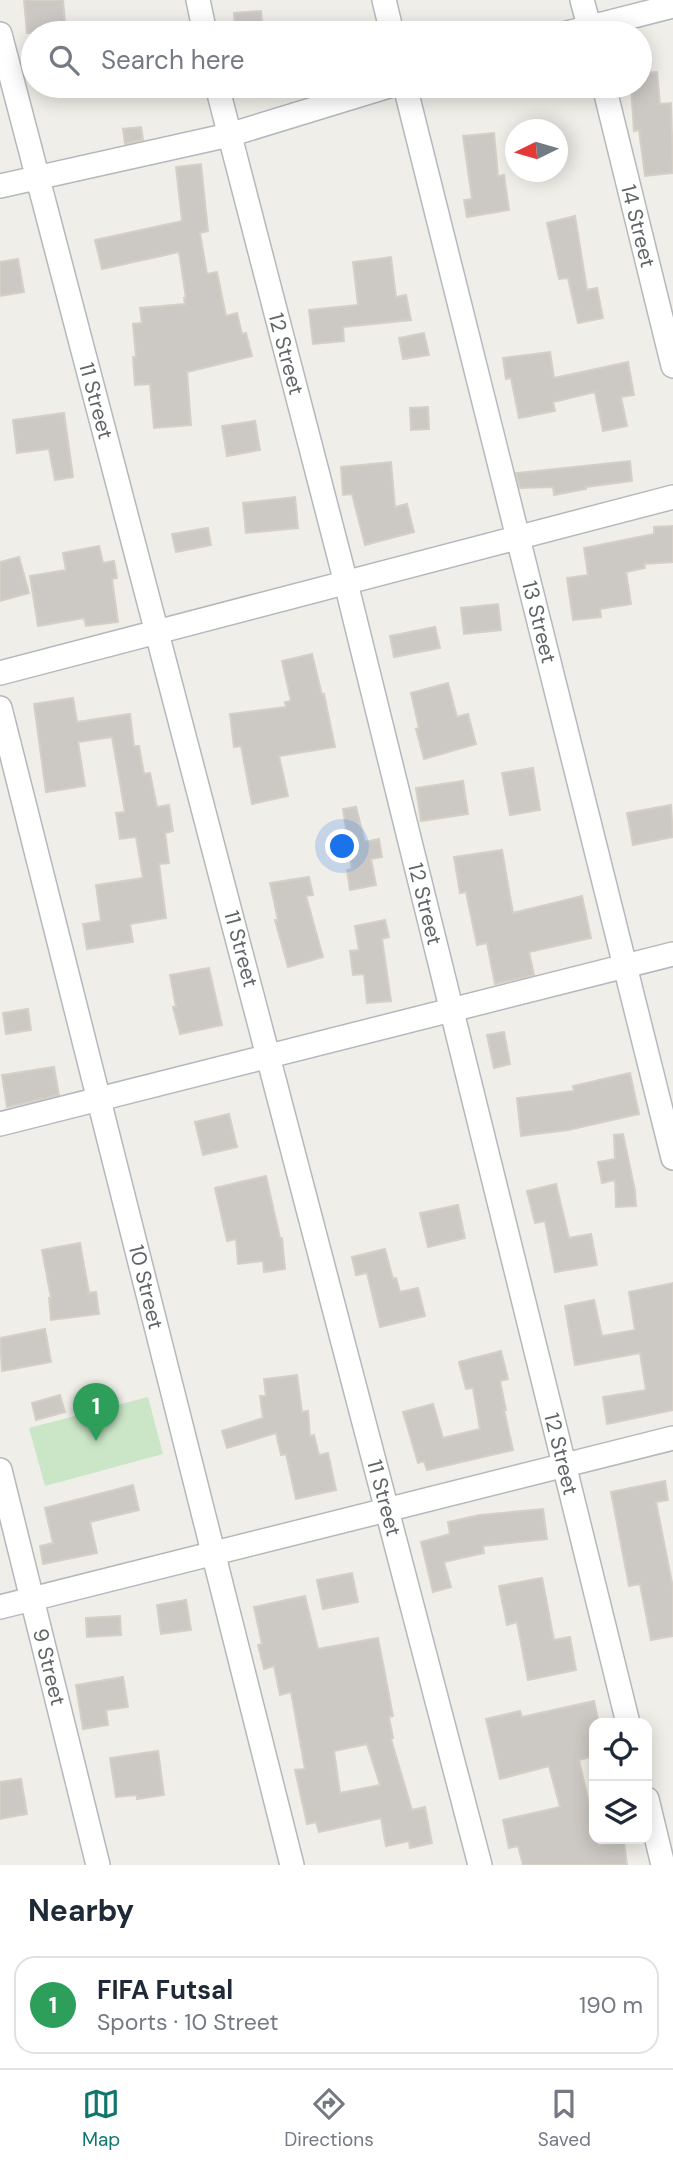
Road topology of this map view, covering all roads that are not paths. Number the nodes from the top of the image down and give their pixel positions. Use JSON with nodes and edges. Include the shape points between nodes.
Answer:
{"nodes":[{"id":1,"x":198,"y":0,"type":"edge"},
{"id":2,"x":384,"y":0,"type":"edge"},
{"id":3,"x":582,"y":0,"type":"edge"},
{"id":4,"x":673,"y":6,"type":"edge"},
{"id":5,"x":202,"y":21,"type":"edge"},
{"id":6,"x":389,"y":21,"type":"edge"},
{"id":7,"x":582,"y":21,"type":"edge"},
{"id":8,"x":618,"y":21,"type":"edge"},
{"id":9,"x":0,"y":34,"type":"edge"},
{"id":10,"x":221,"y":98,"type":"edge"},
{"id":11,"x":350,"y":98,"type":"edge"},
{"id":12,"x":408,"y":98,"type":"edge"},
{"id":13,"x":607,"y":98,"type":"edge"},
{"id":14,"x":229,"y":135,"type":"junction"},
{"id":15,"x":37,"y":179,"type":"junction"},
{"id":16,"x":0,"y":186,"type":"edge"},
{"id":17,"x":673,"y":366,"type":"edge"},
{"id":18,"x":673,"y":497,"type":"edge"},
{"id":19,"x":518,"y":538,"type":"junction"},
{"id":20,"x":346,"y":583,"type":"junction"},
{"id":21,"x":158,"y":632,"type":"junction"},
{"id":22,"x":0,"y":673,"type":"edge"},
{"id":23,"x":0,"y":708,"type":"edge"},
{"id":24,"x":673,"y":954,"type":"edge"},
{"id":25,"x":625,"y":966,"type":"junction"},
{"id":26,"x":452,"y":1010,"type":"junction"},
{"id":27,"x":268,"y":1056,"type":"junction"},
{"id":28,"x":99,"y":1099,"type":"junction"},
{"id":29,"x":0,"y":1125,"type":"edge"},
{"id":30,"x":673,"y":1158,"type":"edge"},
{"id":31,"x":673,"y":1438,"type":"edge"},
{"id":32,"x":564,"y":1465,"type":"junction"},
{"id":33,"x":0,"y":1470,"type":"edge"},
{"id":34,"x":387,"y":1509,"type":"junction"},
{"id":35,"x":214,"y":1553,"type":"junction"},
{"id":36,"x":32,"y":1598,"type":"junction"},
{"id":37,"x":0,"y":1606,"type":"edge"},
{"id":38,"x":627,"y":1718,"type":"edge"},
{"id":39,"x":652,"y":1820,"type":"edge"},
{"id":40,"x":98,"y":1865,"type":"edge"},
{"id":41,"x":292,"y":1865,"type":"edge"},
{"id":42,"x":480,"y":1865,"type":"edge"},
{"id":43,"x":663,"y":1865,"type":"edge"}],
"edges":[{"from":1,"to":5,"type":"street"},
{"from":2,"to":6,"type":"street"},
{"from":3,"to":7,"type":"street"},
{"from":4,"to":8,"type":"street"},
{"from":9,"to":15,"type":"street","name":"11 Street"},
{"from":10,"to":14,"type":"street","name":"12 Street"},
{"from":11,"to":14,"type":"street"},
{"from":12,"to":19,"type":"street","name":"13 Street"},
{"from":13,"to":17,"type":"street","name":"14 Street"},
{"from":14,"to":15,"type":"street"},
{"from":14,"to":20,"type":"street","name":"12 Street"},
{"from":15,"to":16,"type":"street"},
{"from":15,"to":21,"type":"street","name":"11 Street"},
{"from":18,"to":19,"type":"street"},
{"from":19,"to":20,"type":"street"},
{"from":19,"to":25,"type":"street","name":"13 Street"},
{"from":20,"to":21,"type":"street"},
{"from":20,"to":26,"type":"street","name":"12 Street"},
{"from":21,"to":22,"type":"street"},
{"from":21,"to":27,"type":"street","name":"11 Street"},
{"from":23,"to":28,"type":"street","name":"10 Street"},
{"from":24,"to":25,"type":"street"},
{"from":25,"to":26,"type":"street"},
{"from":25,"to":30,"type":"street","name":"13 Street"},
{"from":26,"to":27,"type":"street"},
{"from":26,"to":32,"type":"street","name":"12 Street"},
{"from":27,"to":28,"type":"street"},
{"from":27,"to":34,"type":"street","name":"11 Street"},
{"from":28,"to":29,"type":"street"},
{"from":28,"to":35,"type":"street","name":"10 Street"},
{"from":31,"to":32,"type":"street"},
{"from":32,"to":34,"type":"street"},
{"from":32,"to":38,"type":"street","name":"12 Street"},
{"from":33,"to":36,"type":"street","name":"9 Street"},
{"from":34,"to":35,"type":"street"},
{"from":34,"to":42,"type":"street","name":"11 Street"},
{"from":35,"to":36,"type":"street"},
{"from":35,"to":41,"type":"street","name":"10 Street"},
{"from":36,"to":37,"type":"street"},
{"from":36,"to":40,"type":"street","name":"9 Street"},
{"from":39,"to":43,"type":"street"}]}
